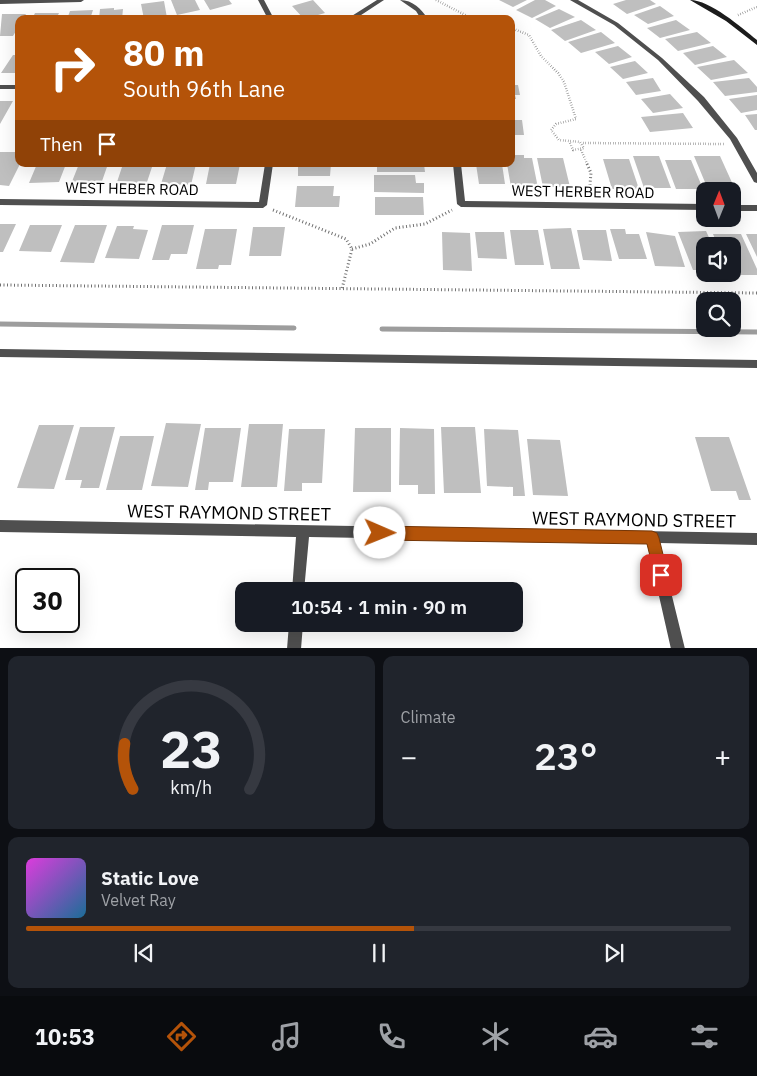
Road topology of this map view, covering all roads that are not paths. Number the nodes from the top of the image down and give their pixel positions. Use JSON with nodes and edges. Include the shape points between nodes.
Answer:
{"nodes":[{"id":1,"x":81,"y":0,"type":"edge"},
{"id":2,"x":261,"y":0,"type":"edge"},
{"id":3,"x":381,"y":0,"type":"edge"},
{"id":4,"x":402,"y":0,"type":"edge"},
{"id":5,"x":573,"y":0,"type":"edge"},
{"id":6,"x":693,"y":0,"type":"edge"},
{"id":7,"x":0,"y":2,"type":"edge"},
{"id":8,"x":269,"y":15,"type":"edge"},
{"id":9,"x":357,"y":15,"type":"edge"},
{"id":10,"x":422,"y":15,"type":"edge"},
{"id":11,"x":757,"y":42,"type":"edge"},
{"id":12,"x":0,"y":87,"type":"edge"},
{"id":13,"x":15,"y":87,"type":"edge"},
{"id":14,"x":269,"y":167,"type":"edge"},
{"id":15,"x":457,"y":167,"type":"edge"},
{"id":16,"x":757,"y":180,"type":"edge"},
{"id":17,"x":0,"y":202,"type":"edge"},
{"id":18,"x":696,"y":207,"type":"edge"},
{"id":19,"x":741,"y":208,"type":"edge"},
{"id":20,"x":757,"y":208,"type":"edge"},
{"id":21,"x":0,"y":353,"type":"edge"},
{"id":22,"x":757,"y":364,"type":"edge"},
{"id":23,"x":0,"y":526,"type":"edge"},
{"id":24,"x":303,"y":532,"type":"junction"},
{"id":25,"x":652,"y":538,"type":"junction"},
{"id":26,"x":757,"y":539,"type":"edge"},
{"id":27,"x":299,"y":582,"type":"edge"},
{"id":28,"x":295,"y":632,"type":"edge"},
{"id":29,"x":294,"y":648,"type":"edge"},
{"id":30,"x":678,"y":648,"type":"edge"}],
"edges":[{"from":1,"to":7,"type":"street"},
{"from":2,"to":8,"type":"street"},
{"from":3,"to":9,"type":"street"},
{"from":4,"to":10,"type":"street"},
{"from":5,"to":16,"type":"street","via":[[616,24],[660,59],[701,99],[736,144]]},
{"from":6,"to":11,"type":"street"},
{"from":12,"to":13,"type":"street"},
{"from":14,"to":17,"type":"street","name":"WEST HEBER ROAD","via":[[263,204]]},
{"from":15,"to":18,"type":"street","name":"WEST HERBER ROAD","via":[[461,204]]},
{"from":19,"to":20,"type":"street"},
{"from":21,"to":22,"type":"lane"},
{"from":23,"to":24,"type":"street","name":"WEST RAYMOND STREET"},
{"from":24,"to":25,"type":"street","name":"WEST RAYMOND STREET"},
{"from":24,"to":27,"type":"street"},
{"from":25,"to":26,"type":"street","name":"WEST RAYMOND STREET"},
{"from":25,"to":30,"type":"street"},
{"from":28,"to":29,"type":"street"}]}
